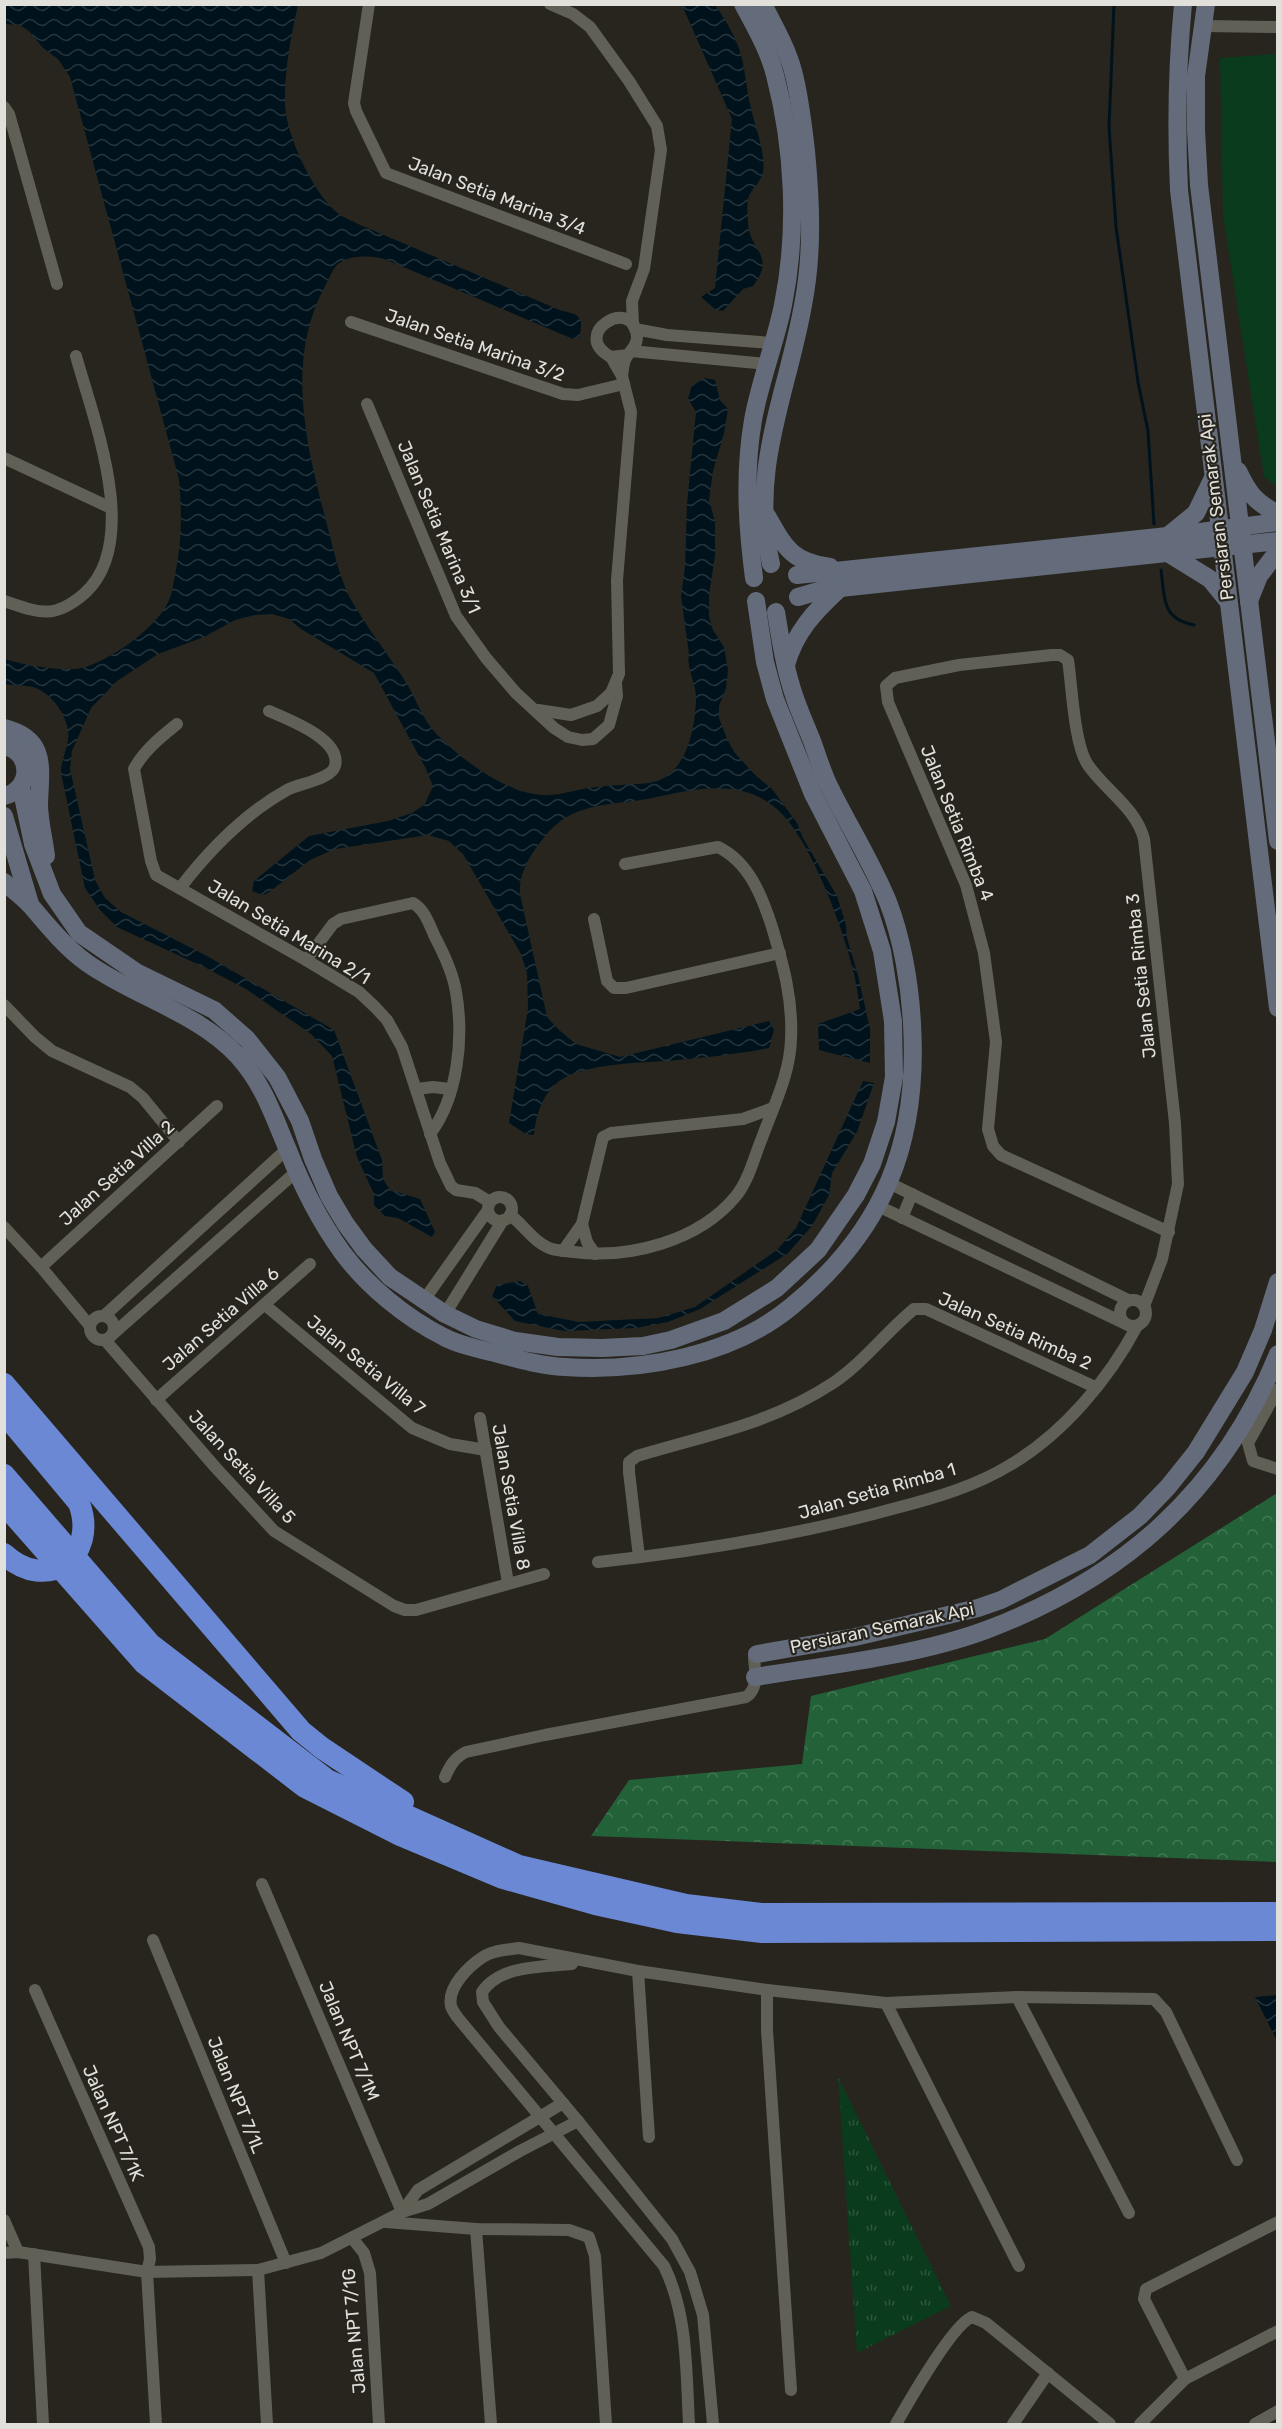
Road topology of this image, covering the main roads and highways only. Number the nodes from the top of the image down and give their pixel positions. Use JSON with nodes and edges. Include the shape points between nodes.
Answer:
{"nodes":[{"id":1,"x":4,"y":1384,"type":"edge"},
{"id":2,"x":4,"y":1413,"type":"edge"},
{"id":3,"x":4,"y":1475,"type":"edge"},
{"id":4,"x":4,"y":1504,"type":"edge"},
{"id":5,"x":4,"y":1517,"type":"edge"},
{"id":6,"x":29,"y":1532,"type":"junction"},
{"id":7,"x":4,"y":1554,"type":"edge"},
{"id":8,"x":519,"y":1866,"type":"junction"},
{"id":9,"x":1278,"y":1913,"type":"edge"},
{"id":10,"x":1278,"y":1930,"type":"edge"}],
"edges":[{"from":1,"to":8,"type":"highway","via":[[301,1731],[400,1800]]},
{"from":2,"to":7,"type":"highway","via":[[79,1503],[85,1530],[75,1554],[53,1569],[26,1569]]},
{"from":3,"to":8,"type":"highway","via":[[150,1644],[327,1780]]},
{"from":4,"to":6,"type":"highway"},
{"from":5,"to":6,"type":"highway"},
{"from":6,"to":10,"type":"highway","via":[[144,1663],[305,1787],[398,1834],[503,1878],[676,1922],[762,1932]]},
{"from":8,"to":9,"type":"highway","via":[[686,1905],[761,1914]]}]}
